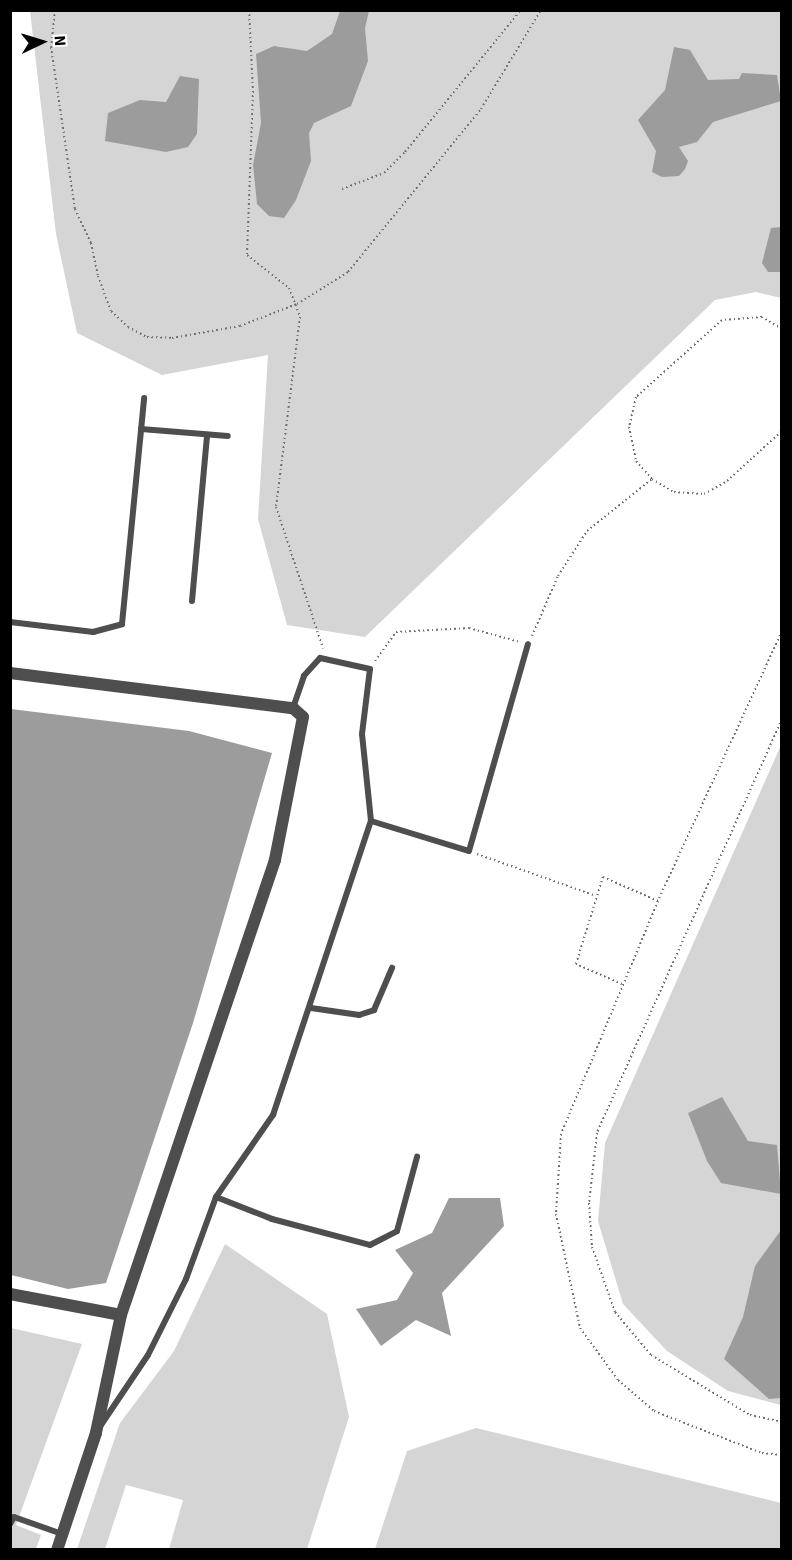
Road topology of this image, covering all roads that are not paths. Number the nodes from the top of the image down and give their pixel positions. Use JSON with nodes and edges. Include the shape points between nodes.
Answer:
{"nodes":[{"id":1,"x":144,"y":398,"type":"dead end"},
{"id":2,"x":141,"y":429,"type":"junction"},
{"id":3,"x":207,"y":435,"type":"junction"},
{"id":4,"x":228,"y":436,"type":"dead end"},
{"id":5,"x":192,"y":601,"type":"dead end"},
{"id":6,"x":10,"y":622,"type":"edge"},
{"id":7,"x":528,"y":644,"type":"road end"},
{"id":8,"x":10,"y":673,"type":"edge"},
{"id":9,"x":293,"y":708,"type":"junction"},
{"id":10,"x":371,"y":821,"type":"junction"},
{"id":11,"x":392,"y":968,"type":"dead end"},
{"id":12,"x":311,"y":1008,"type":"junction"},
{"id":13,"x":417,"y":1157,"type":"dead end"},
{"id":14,"x":216,"y":1197,"type":"junction"},
{"id":15,"x":10,"y":1294,"type":"edge"},
{"id":16,"x":121,"y":1315,"type":"junction"},
{"id":17,"x":96,"y":1433,"type":"junction"},
{"id":18,"x":10,"y":1524,"type":"edge"},
{"id":19,"x":63,"y":1534,"type":"junction"},
{"id":20,"x":57,"y":1550,"type":"edge"}],
"edges":[{"from":1,"to":2,"type":"lane"},
{"from":2,"to":3,"type":"lane"},
{"from":2,"to":6,"type":"lane","via":[[122,624],[93,632]]},
{"from":3,"to":4,"type":"lane"},
{"from":3,"to":5,"type":"lane"},
{"from":7,"to":10,"type":"lane","via":[[469,851]]},
{"from":8,"to":9,"type":"street"},
{"from":9,"to":10,"type":"lane","via":[[304,676],[320,658],[370,669],[362,757]]},
{"from":9,"to":16,"type":"street","via":[[303,717],[303,733],[275,860]]},
{"from":10,"to":12,"type":"lane"},
{"from":11,"to":12,"type":"lane","via":[[374,1010],[359,1015]]},
{"from":12,"to":14,"type":"lane","via":[[273,1115]]},
{"from":13,"to":14,"type":"lane","via":[[397,1231],[370,1245],[272,1219]]},
{"from":14,"to":17,"type":"lane","via":[[186,1278],[148,1355]]},
{"from":15,"to":16,"type":"street"},
{"from":16,"to":17,"type":"street"},
{"from":17,"to":19,"type":"street"},
{"from":18,"to":19,"type":"lane","via":[[14,1517]]},
{"from":19,"to":20,"type":"street"}]}
